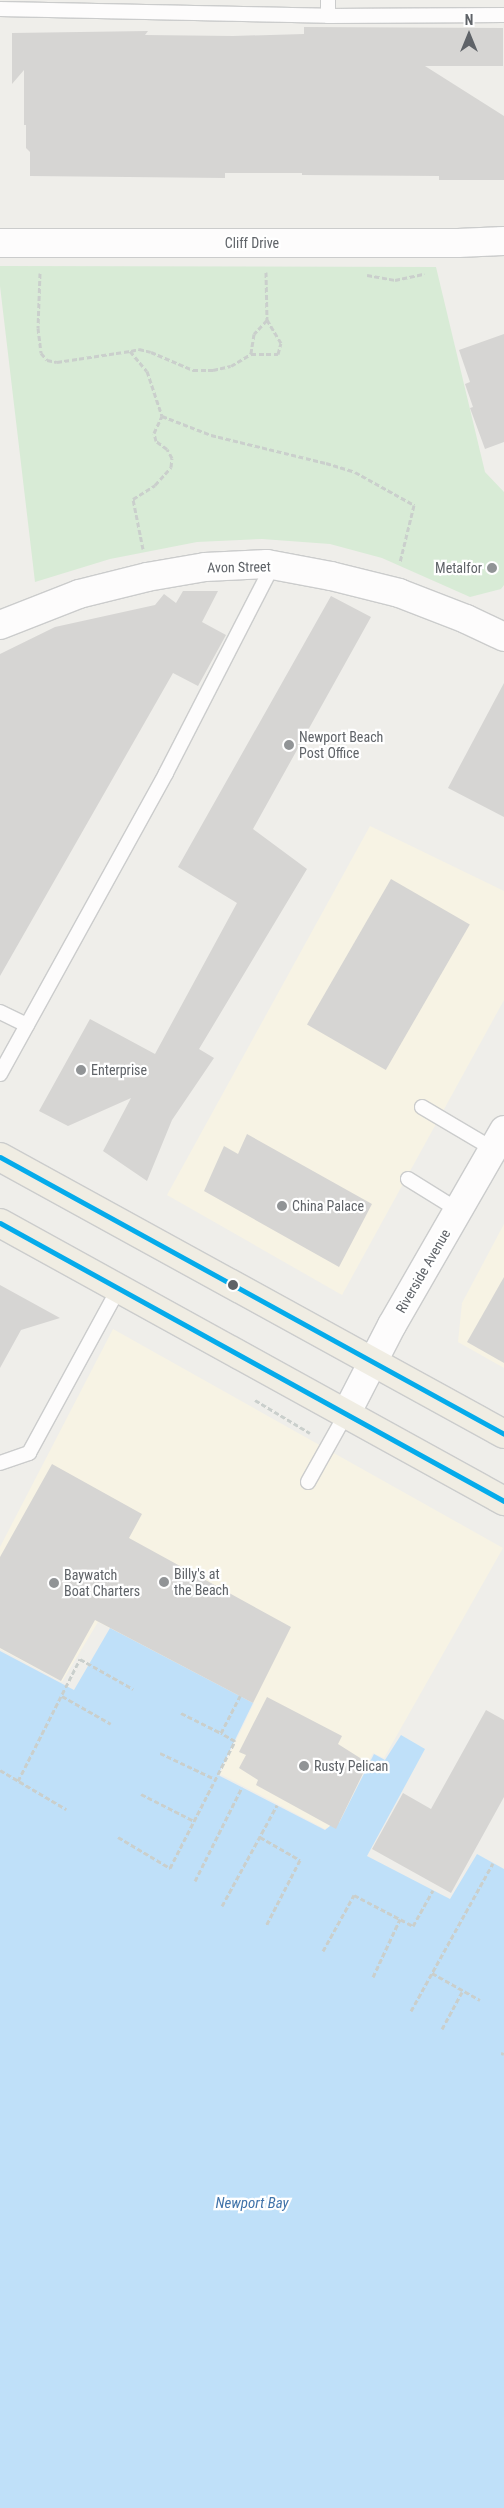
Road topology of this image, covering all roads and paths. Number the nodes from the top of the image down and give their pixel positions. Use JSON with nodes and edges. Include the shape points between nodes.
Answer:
{"nodes":[{"id":1,"x":328,"y":0,"type":"edge"},
{"id":2,"x":0,"y":9,"type":"edge"},
{"id":3,"x":504,"y":15,"type":"edge"},
{"id":4,"x":328,"y":16,"type":"junction"},
{"id":5,"x":504,"y":241,"type":"edge"},
{"id":6,"x":0,"y":243,"type":"edge"},
{"id":7,"x":44,"y":243,"type":"junction"},
{"id":8,"x":267,"y":290,"type":"dead end"},
{"id":9,"x":268,"y":320,"type":"junction"},
{"id":10,"x":130,"y":351,"type":"junction"},
{"id":11,"x":251,"y":354,"type":"junction"},
{"id":12,"x":162,"y":416,"type":"junction"},
{"id":13,"x":145,"y":555,"type":"dead end"},
{"id":14,"x":399,"y":564,"type":"dead end"},
{"id":15,"x":273,"y":566,"type":"junction"},
{"id":16,"x":0,"y":625,"type":"edge"},
{"id":17,"x":504,"y":637,"type":"edge"},
{"id":18,"x":0,"y":1012,"type":"edge"},
{"id":19,"x":27,"y":1025,"type":"junction"},
{"id":20,"x":0,"y":1074,"type":"edge"},
{"id":21,"x":422,"y":1107,"type":"dead end"},
{"id":22,"x":500,"y":1138,"type":"edge"},
{"id":23,"x":0,"y":1157,"type":"edge"},
{"id":24,"x":408,"y":1179,"type":"dead end"},
{"id":25,"x":458,"y":1210,"type":"junction"},
{"id":26,"x":0,"y":1223,"type":"edge"},
{"id":27,"x":119,"y":1288,"type":"junction"},
{"id":28,"x":373,"y":1363,"type":"junction"},
{"id":29,"x":346,"y":1414,"type":"junction"},
{"id":30,"x":504,"y":1434,"type":"edge"},
{"id":31,"x":0,"y":1463,"type":"edge"},
{"id":32,"x":308,"y":1482,"type":"dead end"},
{"id":33,"x":504,"y":1501,"type":"edge"},
{"id":34,"x":133,"y":1689,"type":"dead end"},
{"id":35,"x":62,"y":1696,"type":"junction"},
{"id":36,"x":240,"y":1696,"type":"dead end"},
{"id":37,"x":181,"y":1713,"type":"dead end"},
{"id":38,"x":111,"y":1724,"type":"dead end"},
{"id":39,"x":221,"y":1733,"type":"junction"},
{"id":40,"x":160,"y":1753,"type":"dead end"},
{"id":41,"x":0,"y":1770,"type":"edge"},
{"id":42,"x":215,"y":1779,"type":"junction"},
{"id":43,"x":18,"y":1781,"type":"junction"},
{"id":44,"x":242,"y":1787,"type":"dead end"},
{"id":45,"x":141,"y":1794,"type":"dead end"},
{"id":46,"x":277,"y":1805,"type":"dead end"},
{"id":47,"x":66,"y":1809,"type":"dead end"},
{"id":48,"x":194,"y":1821,"type":"junction"},
{"id":49,"x":118,"y":1837,"type":"dead end"},
{"id":50,"x":260,"y":1837,"type":"junction"},
{"id":51,"x":493,"y":1863,"type":"dead end"},
{"id":52,"x":195,"y":1881,"type":"dead end"},
{"id":53,"x":433,"y":1890,"type":"dead end"},
{"id":54,"x":222,"y":1906,"type":"dead end"},
{"id":55,"x":400,"y":1919,"type":"junction"},
{"id":56,"x":266,"y":1926,"type":"dead end"},
{"id":57,"x":323,"y":1951,"type":"dead end"},
{"id":58,"x":432,"y":1973,"type":"junction"},
{"id":59,"x":373,"y":1978,"type":"dead end"},
{"id":60,"x":462,"y":1992,"type":"dead end"},
{"id":61,"x":480,"y":2000,"type":"dead end"},
{"id":62,"x":411,"y":2011,"type":"dead end"},
{"id":63,"x":442,"y":2030,"type":"dead end"}],
"edges":[{"from":1,"to":4,"type":"lane"},
{"from":2,"to":4,"type":"lane"},
{"from":3,"to":4,"type":"lane"},
{"from":5,"to":7,"type":"street","name":"Cliff Drive"},
{"from":6,"to":7,"type":"street","name":"Cliff Drive"},
{"from":7,"to":10,"type":"path","via":[[38,328],[41,353],[47,360],[57,362]]},
{"from":8,"to":9,"type":"path"},
{"from":9,"to":11,"type":"path","via":[[254,334]]},
{"from":9,"to":11,"type":"path","via":[[281,343],[278,354]]},
{"from":10,"to":11,"type":"path","via":[[150,352],[193,370],[231,366]]},
{"from":10,"to":12,"type":"path","via":[[147,371]]},
{"from":12,"to":13,"type":"path","via":[[154,433],[156,441],[172,458],[171,467],[155,485],[133,499]]},
{"from":12,"to":14,"type":"path","via":[[211,435],[355,472],[414,505]]},
{"from":15,"to":16,"type":"street","name":"Avon Street","via":[[205,567],[147,577],[79,594]]},
{"from":15,"to":17,"type":"street","name":"Avon Street","via":[[399,593]]},
{"from":15,"to":19,"type":"lane","via":[[166,774]]},
{"from":18,"to":19,"type":"lane"},
{"from":19,"to":20,"type":"lane"},
{"from":21,"to":22,"type":"lane"},
{"from":22,"to":25,"type":"street","name":"Riverside Avenue"},
{"from":23,"to":28,"type":"highway"},
{"from":24,"to":25,"type":"lane"},
{"from":25,"to":28,"type":"street","name":"Riverside Avenue"},
{"from":26,"to":27,"type":"highway"},
{"from":27,"to":29,"type":"highway"},
{"from":27,"to":31,"type":"lane","via":[[29,1453]]},
{"from":28,"to":29,"type":"street","name":"Riverside Avenue"},
{"from":28,"to":30,"type":"highway"},
{"from":29,"to":32,"type":"lane"},
{"from":29,"to":33,"type":"highway"},
{"from":34,"to":35,"type":"path","via":[[80,1659]]},
{"from":35,"to":38,"type":"path"},
{"from":35,"to":43,"type":"path"},
{"from":36,"to":39,"type":"path"},
{"from":37,"to":39,"type":"path"},
{"from":39,"to":42,"type":"path","via":[[234,1741]]},
{"from":40,"to":42,"type":"path"},
{"from":41,"to":43,"type":"path"},
{"from":42,"to":48,"type":"path"},
{"from":43,"to":47,"type":"path"},
{"from":44,"to":52,"type":"path"},
{"from":45,"to":48,"type":"path"},
{"from":46,"to":50,"type":"path"},
{"from":48,"to":49,"type":"path","via":[[170,1868]]},
{"from":50,"to":54,"type":"path"},
{"from":50,"to":56,"type":"path","via":[[300,1860]]},
{"from":51,"to":58,"type":"path"},
{"from":53,"to":55,"type":"path","via":[[413,1926]]},
{"from":55,"to":57,"type":"path","via":[[354,1895]]},
{"from":55,"to":59,"type":"path"},
{"from":58,"to":61,"type":"path"},
{"from":58,"to":62,"type":"path"},
{"from":60,"to":63,"type":"path"}]}
